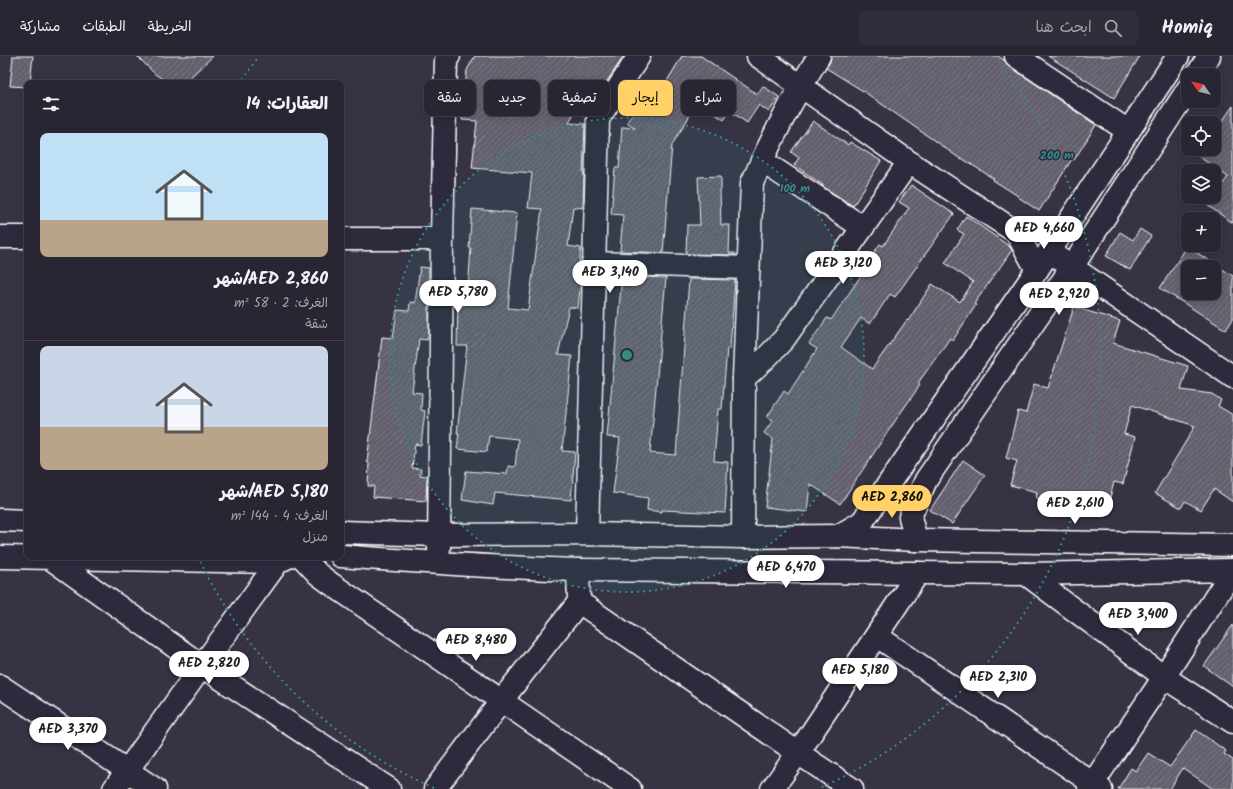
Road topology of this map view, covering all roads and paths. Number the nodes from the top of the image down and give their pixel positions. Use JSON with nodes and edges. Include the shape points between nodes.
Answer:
{"nodes":[{"id":1,"x":449,"y":56,"type":"edge"},
{"id":2,"x":639,"y":56,"type":"edge"},
{"id":3,"x":758,"y":56,"type":"edge"},
{"id":4,"x":819,"y":56,"type":"edge"},
{"id":5,"x":1016,"y":56,"type":"edge"},
{"id":6,"x":1178,"y":56,"type":"edge"},
{"id":7,"x":1210,"y":56,"type":"edge"},
{"id":8,"x":1202,"y":68,"type":"edge"},
{"id":9,"x":800,"y":86,"type":"junction"},
{"id":10,"x":1181,"y":100,"type":"edge"},
{"id":11,"x":1128,"y":132,"type":"junction"},
{"id":12,"x":762,"y":161,"type":"junction"},
{"id":13,"x":909,"y":162,"type":"junction"},
{"id":14,"x":1072,"y":216,"type":"junction"},
{"id":15,"x":862,"y":227,"type":"junction"},
{"id":16,"x":0,"y":237,"type":"edge"},
{"id":17,"x":24,"y":237,"type":"edge"},
{"id":18,"x":344,"y":238,"type":"edge"},
{"id":19,"x":442,"y":239,"type":"junction"},
{"id":20,"x":594,"y":263,"type":"junction"},
{"id":21,"x":1072,"y":267,"type":"junction"},
{"id":22,"x":748,"y":268,"type":"junction"},
{"id":23,"x":1037,"y":270,"type":"junction"},
{"id":24,"x":1233,"y":377,"type":"edge"},
{"id":25,"x":744,"y":378,"type":"junction"},
{"id":26,"x":886,"y":486,"type":"junction"},
{"id":27,"x":919,"y":497,"type":"junction"},
{"id":28,"x":0,"y":520,"type":"edge"},
{"id":29,"x":24,"y":521,"type":"edge"},
{"id":30,"x":344,"y":532,"type":"edge"},
{"id":31,"x":587,"y":534,"type":"junction"},
{"id":32,"x":438,"y":535,"type":"junction"},
{"id":33,"x":838,"y":536,"type":"junction"},
{"id":34,"x":743,"y":537,"type":"junction"},
{"id":35,"x":916,"y":540,"type":"junction"},
{"id":36,"x":1233,"y":545,"type":"edge"},
{"id":37,"x":344,"y":556,"type":"edge"},
{"id":38,"x":0,"y":558,"type":"edge"},
{"id":39,"x":24,"y":558,"type":"edge"},
{"id":40,"x":53,"y":560,"type":"edge"},
{"id":41,"x":282,"y":560,"type":"edge"},
{"id":42,"x":305,"y":560,"type":"edge"},
{"id":43,"x":439,"y":564,"type":"junction"},
{"id":44,"x":578,"y":570,"type":"junction"},
{"id":45,"x":1233,"y":570,"type":"edge"},
{"id":46,"x":918,"y":573,"type":"junction"},
{"id":47,"x":1026,"y":574,"type":"junction"},
{"id":48,"x":579,"y":602,"type":"junction"},
{"id":49,"x":877,"y":636,"type":"junction"},
{"id":50,"x":202,"y":666,"type":"junction"},
{"id":51,"x":1164,"y":677,"type":"junction"},
{"id":52,"x":0,"y":686,"type":"edge"},
{"id":53,"x":502,"y":700,"type":"junction"},
{"id":54,"x":1233,"y":722,"type":"edge"},
{"id":55,"x":798,"y":753,"type":"junction"},
{"id":56,"x":127,"y":770,"type":"junction"},
{"id":57,"x":1094,"y":787,"type":"edge"},
{"id":58,"x":114,"y":789,"type":"edge"},
{"id":59,"x":155,"y":789,"type":"edge"},
{"id":60,"x":389,"y":789,"type":"edge"},
{"id":61,"x":435,"y":789,"type":"edge"},
{"id":62,"x":630,"y":789,"type":"edge"},
{"id":63,"x":772,"y":789,"type":"edge"},
{"id":64,"x":852,"y":789,"type":"edge"}],
"edges":[{"from":1,"to":19,"type":"street","via":[[446,60]]},
{"from":2,"to":20,"type":"street","via":[[598,119]]},
{"from":3,"to":9,"type":"street"},
{"from":4,"to":9,"type":"street"},
{"from":5,"to":11,"type":"street"},
{"from":6,"to":11,"type":"street"},
{"from":7,"to":8,"type":"street"},
{"from":9,"to":12,"type":"street"},
{"from":9,"to":13,"type":"street"},
{"from":10,"to":21,"type":"street"},
{"from":11,"to":14,"type":"street"},
{"from":12,"to":15,"type":"street"},
{"from":12,"to":22,"type":"street","via":[[752,183]]},
{"from":13,"to":15,"type":"street"},
{"from":13,"to":23,"type":"street","via":[[1016,232]]},
{"from":14,"to":21,"type":"street","via":[[1059,259]]},
{"from":14,"to":23,"type":"street"},
{"from":15,"to":25,"type":"street","via":[[784,339]]},
{"from":16,"to":17,"type":"street"},
{"from":18,"to":19,"type":"street"},
{"from":19,"to":32,"type":"street"},
{"from":20,"to":22,"type":"street"},
{"from":20,"to":31,"type":"street"},
{"from":21,"to":24,"type":"street"},
{"from":21,"to":27,"type":"street","via":[[926,480]]},
{"from":22,"to":25,"type":"street"},
{"from":23,"to":26,"type":"street"},
{"from":25,"to":34,"type":"street"},
{"from":26,"to":27,"type":"street","via":[[893,499],[900,504]]},
{"from":26,"to":33,"type":"street","via":[[862,522]]},
{"from":27,"to":35,"type":"street","via":[[910,516]]},
{"from":28,"to":29,"type":"street"},
{"from":30,"to":32,"type":"street"},
{"from":31,"to":32,"type":"street"},
{"from":31,"to":34,"type":"street"},
{"from":32,"to":43,"type":"street"},
{"from":33,"to":34,"type":"street"},
{"from":33,"to":35,"type":"street"},
{"from":35,"to":36,"type":"street"},
{"from":37,"to":43,"type":"street"},
{"from":38,"to":39,"type":"street"},
{"from":40,"to":50,"type":"street"},
{"from":41,"to":50,"type":"street"},
{"from":42,"to":53,"type":"street","via":[[318,574]]},
{"from":43,"to":44,"type":"street"},
{"from":44,"to":46,"type":"street"},
{"from":44,"to":48,"type":"street"},
{"from":45,"to":47,"type":"street"},
{"from":45,"to":51,"type":"street"},
{"from":46,"to":47,"type":"street"},
{"from":46,"to":49,"type":"street"},
{"from":47,"to":51,"type":"street"},
{"from":48,"to":53,"type":"street"},
{"from":48,"to":55,"type":"street"},
{"from":49,"to":55,"type":"street"},
{"from":49,"to":57,"type":"street"},
{"from":50,"to":56,"type":"street"},
{"from":50,"to":60,"type":"street"},
{"from":51,"to":54,"type":"street"},
{"from":51,"to":57,"type":"street"},
{"from":52,"to":56,"type":"street"},
{"from":53,"to":61,"type":"street"},
{"from":53,"to":62,"type":"street"},
{"from":55,"to":63,"type":"street"},
{"from":55,"to":64,"type":"street"},
{"from":56,"to":58,"type":"street"},
{"from":56,"to":59,"type":"street"}]}
